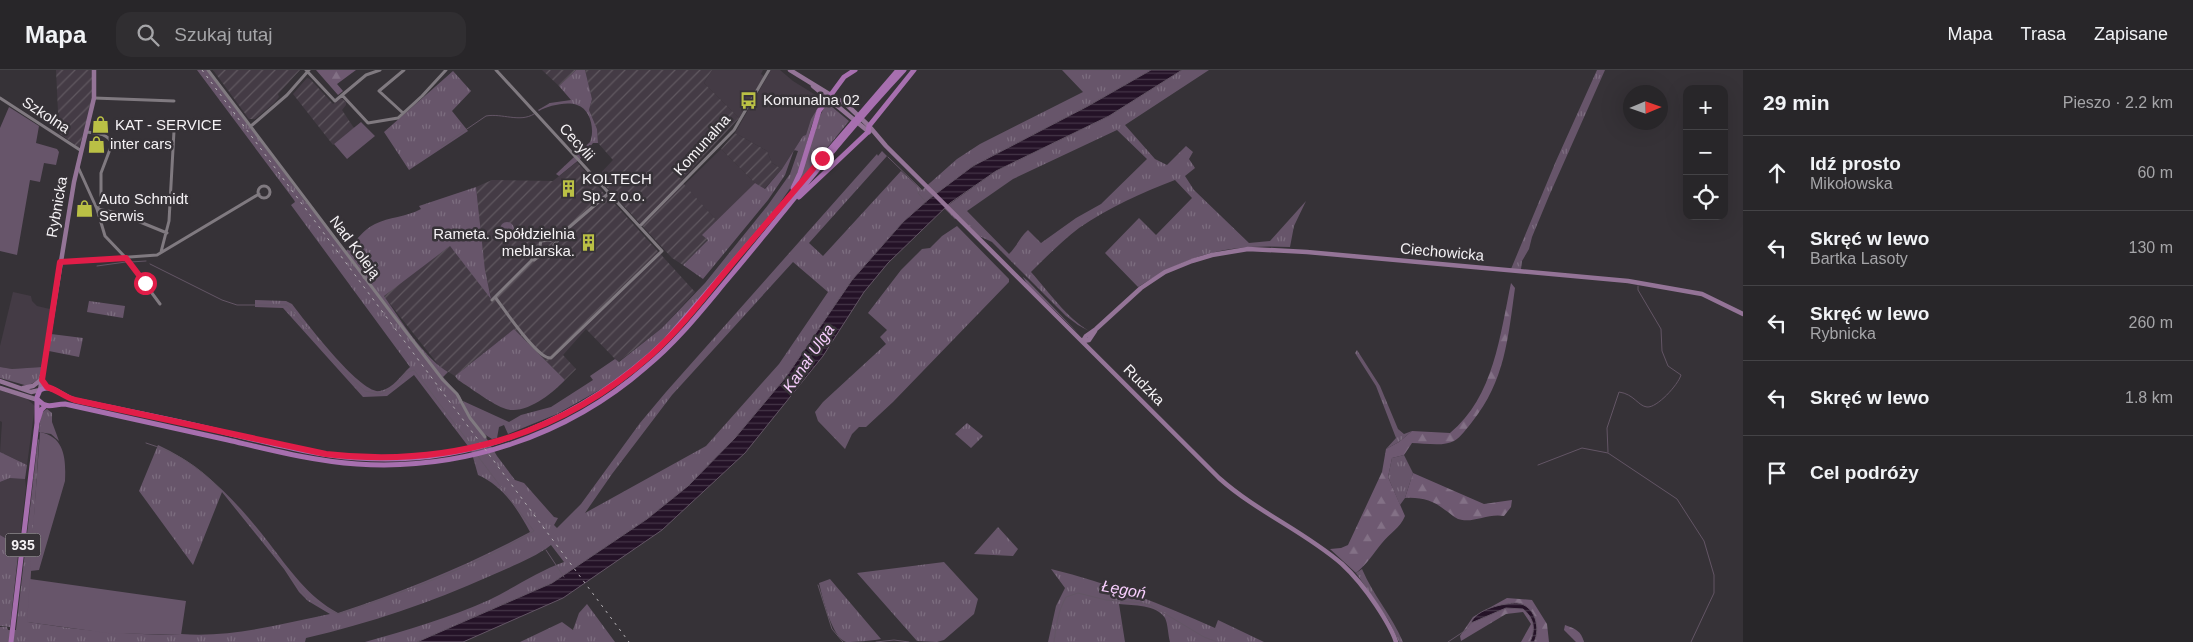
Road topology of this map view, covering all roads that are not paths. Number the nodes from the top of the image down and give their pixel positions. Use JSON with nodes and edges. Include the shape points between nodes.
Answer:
{"nodes":[{"id":1,"x":94,"y":70,"type":"edge"},
{"id":2,"x":208,"y":70,"type":"edge"},
{"id":3,"x":307,"y":70,"type":"edge"},
{"id":4,"x":380,"y":70,"type":"edge"},
{"id":5,"x":404,"y":70,"type":"edge"},
{"id":6,"x":446,"y":70,"type":"edge"},
{"id":7,"x":496,"y":70,"type":"edge"},
{"id":8,"x":769,"y":70,"type":"edge"},
{"id":9,"x":790,"y":70,"type":"edge"},
{"id":10,"x":855,"y":70,"type":"edge"},
{"id":11,"x":898,"y":70,"type":"edge"},
{"id":12,"x":904,"y":70,"type":"edge"},
{"id":13,"x":914,"y":70,"type":"edge"},
{"id":14,"x":342,"y":95,"type":"junction"},
{"id":15,"x":829,"y":96,"type":"junction"},
{"id":16,"x":0,"y":98,"type":"edge"},
{"id":17,"x":94,"y":98,"type":"junction"},
{"id":18,"x":174,"y":101,"type":"dead end"},
{"id":19,"x":866,"y":109,"type":"junction"},
{"id":20,"x":403,"y":113,"type":"junction"},
{"id":21,"x":853,"y":125,"type":"junction"},
{"id":22,"x":251,"y":126,"type":"junction"},
{"id":23,"x":869,"y":129,"type":"junction"},
{"id":24,"x":174,"y":131,"type":"dead end"},
{"id":25,"x":86,"y":132,"type":"junction"},
{"id":26,"x":80,"y":150,"type":"junction"},
{"id":27,"x":78,"y":167,"type":"junction"},
{"id":28,"x":609,"y":193,"type":"junction"},
{"id":29,"x":258,"y":194,"type":"dead end"},
{"id":30,"x":782,"y":203,"type":"junction"},
{"id":31,"x":788,"y":208,"type":"junction"},
{"id":32,"x":98,"y":209,"type":"junction"},
{"id":33,"x":640,"y":226,"type":"junction"},
{"id":34,"x":566,"y":230,"type":"junction"},
{"id":35,"x":167,"y":233,"type":"junction"},
{"id":36,"x":551,"y":240,"type":"junction"},
{"id":37,"x":554,"y":244,"type":"junction"},
{"id":38,"x":540,"y":250,"type":"junction"},
{"id":39,"x":161,"y":252,"type":"junction"},
{"id":40,"x":544,"y":254,"type":"junction"},
{"id":41,"x":126,"y":258,"type":"junction"},
{"id":42,"x":60,"y":262,"type":"junction"},
{"id":43,"x":531,"y":262,"type":"junction"},
{"id":44,"x":160,"y":304,"type":"dead end"},
{"id":45,"x":1743,"y":314,"type":"edge"},
{"id":46,"x":1074,"y":332,"type":"junction"},
{"id":47,"x":1090,"y":335,"type":"junction"},
{"id":48,"x":1083,"y":341,"type":"junction"},
{"id":49,"x":1094,"y":352,"type":"junction"},
{"id":50,"x":42,"y":380,"type":"junction"},
{"id":51,"x":0,"y":381,"type":"edge"},
{"id":52,"x":47,"y":387,"type":"junction"},
{"id":53,"x":0,"y":388,"type":"edge"},
{"id":54,"x":23,"y":388,"type":"junction"},
{"id":55,"x":40,"y":390,"type":"junction"},
{"id":56,"x":60,"y":394,"type":"junction"},
{"id":57,"x":38,"y":400,"type":"junction"},
{"id":58,"x":59,"y":405,"type":"junction"},
{"id":59,"x":45,"y":406,"type":"junction"},
{"id":60,"x":37,"y":423,"type":"junction"},
{"id":61,"x":485,"y":437,"type":"dead end"},
{"id":62,"x":11,"y":642,"type":"edge"},
{"id":63,"x":1396,"y":642,"type":"edge"}],
"edges":[{"from":1,"to":17,"type":"main road","name":"Rybnicka"},
{"from":2,"to":22,"type":"street","name":"Nad Koleją"},
{"from":3,"to":14,"type":"street","via":[[335,101]]},
{"from":3,"to":22,"type":"street","via":[[287,94]]},
{"from":4,"to":14,"type":"street","via":[[366,75]]},
{"from":5,"to":20,"type":"street","via":[[379,91]]},
{"from":6,"to":20,"type":"street"},
{"from":7,"to":28,"type":"street","name":"Cecylii"},
{"from":8,"to":33,"type":"street","name":"Komunalna","via":[[734,130]]},
{"from":9,"to":15,"type":"main road","name":"Rudzka"},
{"from":10,"to":15,"type":"main road","via":[[844,77]]},
{"from":11,"to":19,"type":"main road"},
{"from":12,"to":19,"type":"main road"},
{"from":13,"to":23,"type":"main road"},
{"from":14,"to":20,"type":"street","via":[[368,123],[398,118]]},
{"from":15,"to":23,"type":"main road","name":"Rudzka"},
{"from":15,"to":30,"type":"main road","via":[[816,116],[800,173]]},
{"from":16,"to":26,"type":"street","name":"Szkolna"},
{"from":17,"to":18,"type":"street"},
{"from":17,"to":25,"type":"main road","name":"Rybnicka"},
{"from":19,"to":21,"type":"main road"},
{"from":21,"to":30,"type":"main road"},
{"from":21,"to":31,"type":"main road"},
{"from":22,"to":61,"type":"street","name":"Nad Koleją","via":[[390,311],[457,394]]},
{"from":23,"to":31,"type":"main road"},
{"from":23,"to":46,"type":"main road","name":"Rudzka"},
{"from":24,"to":35,"type":"street"},
{"from":25,"to":26,"type":"main road","name":"Rybnicka"},
{"from":25,"to":32,"type":"street","via":[[104,135],[112,144],[101,173]]},
{"from":26,"to":27,"type":"main road","name":"Rybnicka"},
{"from":27,"to":32,"type":"street"},
{"from":27,"to":42,"type":"main road","name":"Rybnicka"},
{"from":28,"to":33,"type":"street","name":"Cecylii"},
{"from":28,"to":34,"type":"street"},
{"from":29,"to":39,"type":"street"},
{"from":30,"to":56,"type":"main road","via":[[680,325],[640,364],[580,407],[509,438],[454,452],[395,459],[357,458],[75,400]]},
{"from":31,"to":58,"type":"main road","via":[[685,330],[646,368],[583,413],[512,444],[459,458],[396,465],[326,461]]},
{"from":32,"to":35,"type":"street","via":[[118,213]]},
{"from":32,"to":41,"type":"street","via":[[106,236]]},
{"from":33,"to":43,"type":"street","name":"Cecylii","via":[[662,251],[550,359],[523,334],[494,298]]},
{"from":34,"to":36,"type":"street"},
{"from":34,"to":37,"type":"street"},
{"from":35,"to":39,"type":"street"},
{"from":36,"to":37,"type":"street"},
{"from":36,"to":38,"type":"street","via":[[541,241]]},
{"from":37,"to":40,"type":"street","via":[[551,253]]},
{"from":38,"to":40,"type":"street"},
{"from":38,"to":43,"type":"street"},
{"from":39,"to":41,"type":"street"},
{"from":40,"to":43,"type":"street"},
{"from":41,"to":42,"type":"street"},
{"from":41,"to":44,"type":"street"},
{"from":42,"to":50,"type":"main road","name":"Rybnicka"},
{"from":45,"to":47,"type":"main road","name":"Ciechowicka","via":[[1702,294],[1628,281],[1263,248],[1232,250],[1192,260],[1165,272],[1141,288]]},
{"from":46,"to":47,"type":"main road"},
{"from":46,"to":48,"type":"main road","name":"Rudzka"},
{"from":47,"to":48,"type":"main road"},
{"from":47,"to":49,"type":"main road"},
{"from":48,"to":49,"type":"main road","name":"Rudzka"},
{"from":49,"to":63,"type":"main road","name":"Rudzka","via":[[1225,484],[1326,552],[1350,572],[1379,609]]},
{"from":50,"to":52,"type":"main road"},
{"from":50,"to":54,"type":"main road","via":[[32,387]]},
{"from":50,"to":55,"type":"main road","name":"Rybnicka"},
{"from":51,"to":54,"type":"main road"},
{"from":52,"to":55,"type":"main road"},
{"from":52,"to":56,"type":"main road"},
{"from":53,"to":57,"type":"main road"},
{"from":54,"to":55,"type":"main road","via":[[32,392]]},
{"from":55,"to":57,"type":"main road","number":"935"},
{"from":56,"to":58,"type":"main road"},
{"from":57,"to":59,"type":"main road"},
{"from":57,"to":60,"type":"main road","number":"935"},
{"from":58,"to":59,"type":"main road"},
{"from":59,"to":60,"type":"main road","number":"935"},
{"from":60,"to":62,"type":"main road","number":"935"}]}
